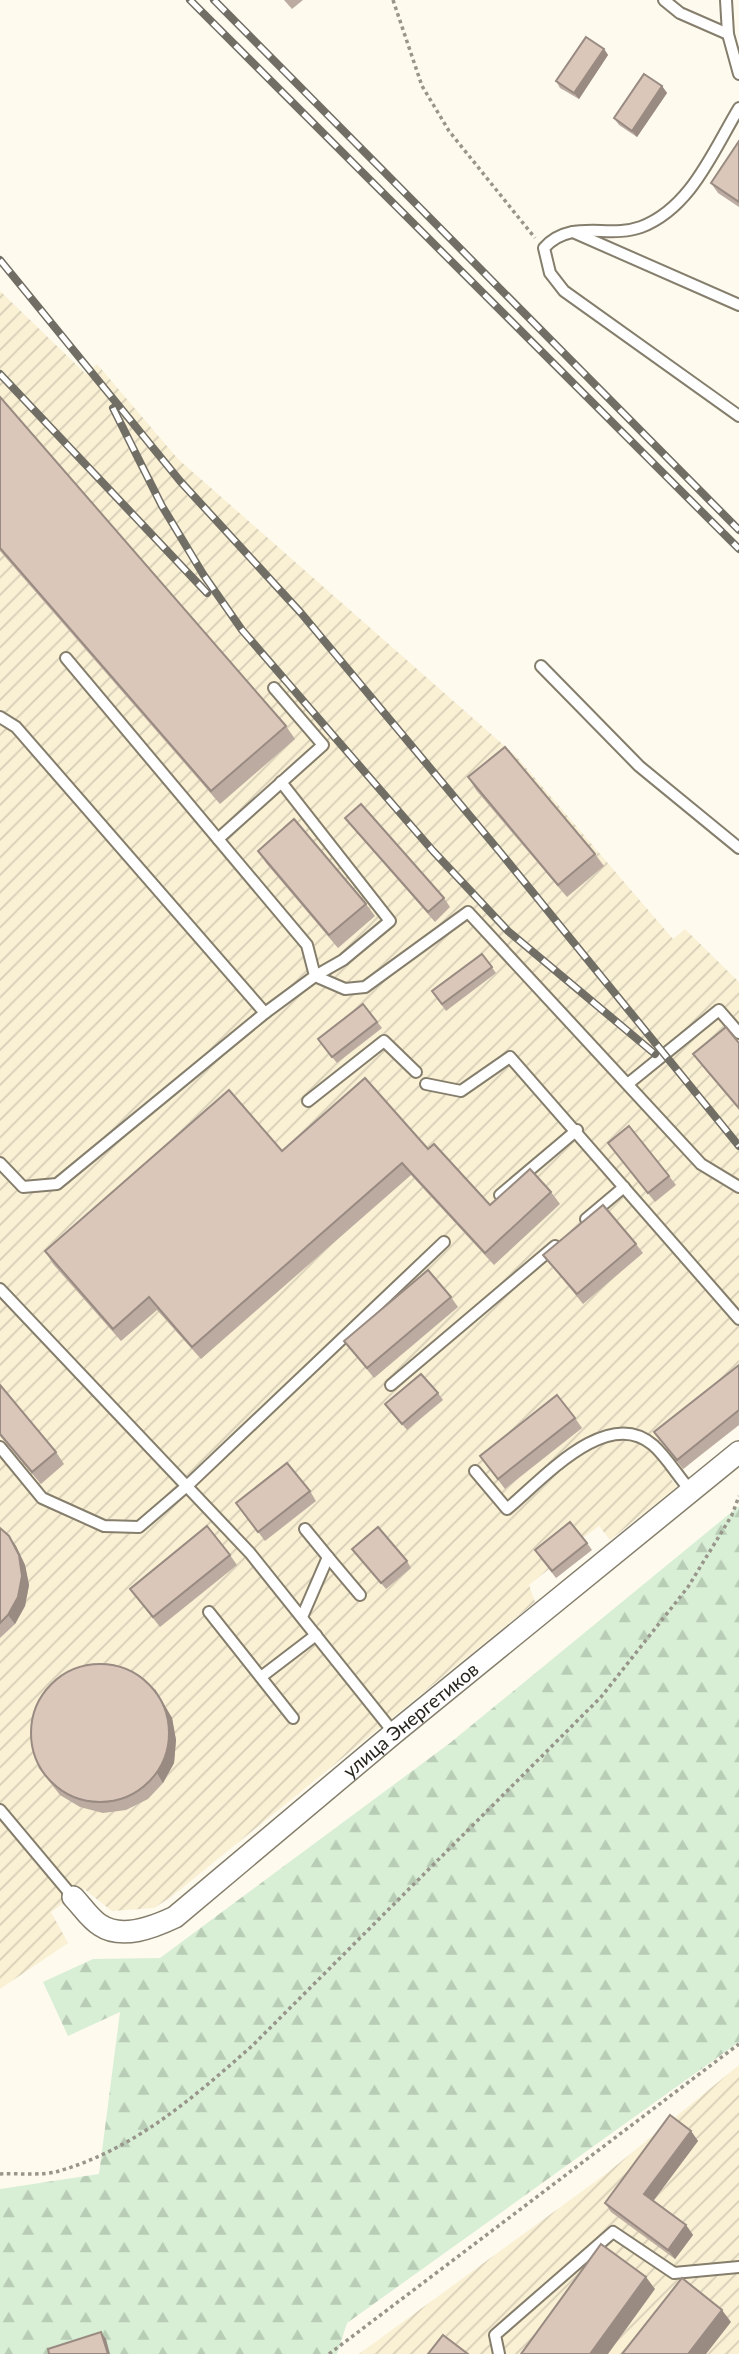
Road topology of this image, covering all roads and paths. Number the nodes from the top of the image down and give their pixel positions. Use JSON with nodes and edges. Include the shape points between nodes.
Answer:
{"nodes":[{"id":1,"x":393,"y":0,"type":"edge"},
{"id":2,"x":664,"y":0,"type":"edge"},
{"id":3,"x":726,"y":0,"type":"edge"},
{"id":4,"x":728,"y":34,"type":"junction"},
{"id":5,"x":739,"y":74,"type":"edge"},
{"id":6,"x":739,"y":108,"type":"edge"},
{"id":7,"x":570,"y":231,"type":"junction"},
{"id":8,"x":544,"y":248,"type":"junction"},
{"id":9,"x":739,"y":305,"type":"edge"},
{"id":10,"x":739,"y":416,"type":"edge"},
{"id":11,"x":66,"y":658,"type":"dead end"},
{"id":12,"x":541,"y":666,"type":"dead end"},
{"id":13,"x":274,"y":688,"type":"dead end"},
{"id":14,"x":0,"y":717,"type":"edge"},
{"id":15,"x":281,"y":782,"type":"junction"},
{"id":16,"x":218,"y":839,"type":"junction"},
{"id":17,"x":739,"y":848,"type":"edge"},
{"id":18,"x":315,"y":976,"type":"junction"},
{"id":19,"x":265,"y":1013,"type":"junction"},
{"id":20,"x":739,"y":1032,"type":"edge"},
{"id":21,"x":416,"y":1072,"type":"dead end"},
{"id":22,"x":629,"y":1083,"type":"junction"},
{"id":23,"x":426,"y":1084,"type":"dead end"},
{"id":24,"x":308,"y":1101,"type":"dead end"},
{"id":25,"x":577,"y":1130,"type":"junction"},
{"id":26,"x":0,"y":1163,"type":"edge"},
{"id":27,"x":739,"y":1186,"type":"edge"},
{"id":28,"x":624,"y":1187,"type":"junction"},
{"id":29,"x":500,"y":1195,"type":"edge"},
{"id":30,"x":581,"y":1223,"type":"edge"},
{"id":31,"x":560,"y":1241,"type":"edge"},
{"id":32,"x":444,"y":1242,"type":"dead end"},
{"id":33,"x":0,"y":1289,"type":"edge"},
{"id":34,"x":739,"y":1318,"type":"edge"},
{"id":35,"x":391,"y":1385,"type":"dead end"},
{"id":36,"x":0,"y":1447,"type":"edge"},
{"id":37,"x":739,"y":1452,"type":"edge"},
{"id":38,"x":475,"y":1471,"type":"dead end"},
{"id":39,"x":188,"y":1485,"type":"junction"},
{"id":40,"x":691,"y":1491,"type":"junction"},
{"id":41,"x":739,"y":1496,"type":"edge"},
{"id":42,"x":305,"y":1529,"type":"dead end"},
{"id":43,"x":328,"y":1557,"type":"junction"},
{"id":44,"x":360,"y":1595,"type":"dead end"},
{"id":45,"x":209,"y":1612,"type":"dead end"},
{"id":46,"x":302,"y":1618,"type":"junction"},
{"id":47,"x":316,"y":1635,"type":"junction"},
{"id":48,"x":261,"y":1677,"type":"junction"},
{"id":49,"x":293,"y":1718,"type":"dead end"},
{"id":50,"x":394,"y":1733,"type":"junction"},
{"id":51,"x":0,"y":1810,"type":"edge"},
{"id":52,"x":73,"y":1897,"type":"joint"},
{"id":53,"x":739,"y":2044,"type":"edge"},
{"id":54,"x":0,"y":2174,"type":"edge"},
{"id":55,"x":739,"y":2267,"type":"edge"},
{"id":56,"x":330,"y":2354,"type":"edge"},
{"id":57,"x":499,"y":2354,"type":"edge"}],
"edges":[{"from":1,"to":8,"type":"path","via":[[422,86],[449,131]]},
{"from":2,"to":4,"type":"lane","via":[[680,13]]},
{"from":3,"to":4,"type":"lane"},
{"from":4,"to":5,"type":"lane"},
{"from":6,"to":7,"type":"lane","via":[[690,190],[669,212],[639,228]]},
{"from":7,"to":8,"type":"lane","via":[[553,237]]},
{"from":7,"to":9,"type":"lane"},
{"from":8,"to":10,"type":"lane","via":[[550,273],[564,291]]},
{"from":11,"to":16,"type":"lane"},
{"from":12,"to":17,"type":"lane","via":[[639,766]]},
{"from":13,"to":15,"type":"lane","via":[[323,745]]},
{"from":14,"to":19,"type":"lane","via":[[16,727]]},
{"from":15,"to":16,"type":"lane"},
{"from":15,"to":18,"type":"lane","via":[[390,921],[343,960]]},
{"from":16,"to":18,"type":"lane","via":[[307,945]]},
{"from":18,"to":19,"type":"lane"},
{"from":18,"to":22,"type":"lane","via":[[345,989],[365,987],[468,912]]},
{"from":19,"to":26,"type":"lane","via":[[57,1184],[23,1188]]},
{"from":20,"to":22,"type":"lane","via":[[719,1010]]},
{"from":21,"to":24,"type":"lane","via":[[384,1041]]},
{"from":22,"to":27,"type":"lane","via":[[701,1164]]},
{"from":23,"to":25,"type":"lane","via":[[461,1091],[510,1057]]},
{"from":25,"to":28,"type":"lane"},
{"from":25,"to":29,"type":"lane"},
{"from":28,"to":30,"type":"lane"},
{"from":28,"to":34,"type":"lane"},
{"from":31,"to":35,"type":"lane"},
{"from":32,"to":39,"type":"lane"},
{"from":33,"to":39,"type":"lane"},
{"from":36,"to":39,"type":"lane","via":[[42,1498],[104,1526],[139,1527]]},
{"from":37,"to":40,"type":"street","name":"улица Энергетиков"},
{"from":38,"to":40,"type":"lane","via":[[507,1509],[588,1442],[610,1433],[634,1434],[652,1445]]},
{"from":39,"to":46,"type":"lane"},
{"from":40,"to":50,"type":"street","name":"улица Энергетиков"},
{"from":41,"to":54,"type":"path","via":[[688,1587],[601,1697],[252,2046],[191,2099],[127,2143],[57,2172]]},
{"from":42,"to":43,"type":"lane"},
{"from":43,"to":44,"type":"lane"},
{"from":43,"to":46,"type":"lane"},
{"from":45,"to":48,"type":"lane"},
{"from":46,"to":47,"type":"lane"},
{"from":47,"to":48,"type":"lane"},
{"from":47,"to":50,"type":"lane"},
{"from":48,"to":49,"type":"lane"},
{"from":50,"to":52,"type":"street","name":"улица Энергетиков","via":[[175,1917],[156,1926],[117,1931],[100,1925]]},
{"from":51,"to":52,"type":"lane"},
{"from":53,"to":56,"type":"path"},
{"from":55,"to":57,"type":"lane","via":[[674,2273],[612,2232],[495,2335]]}]}
